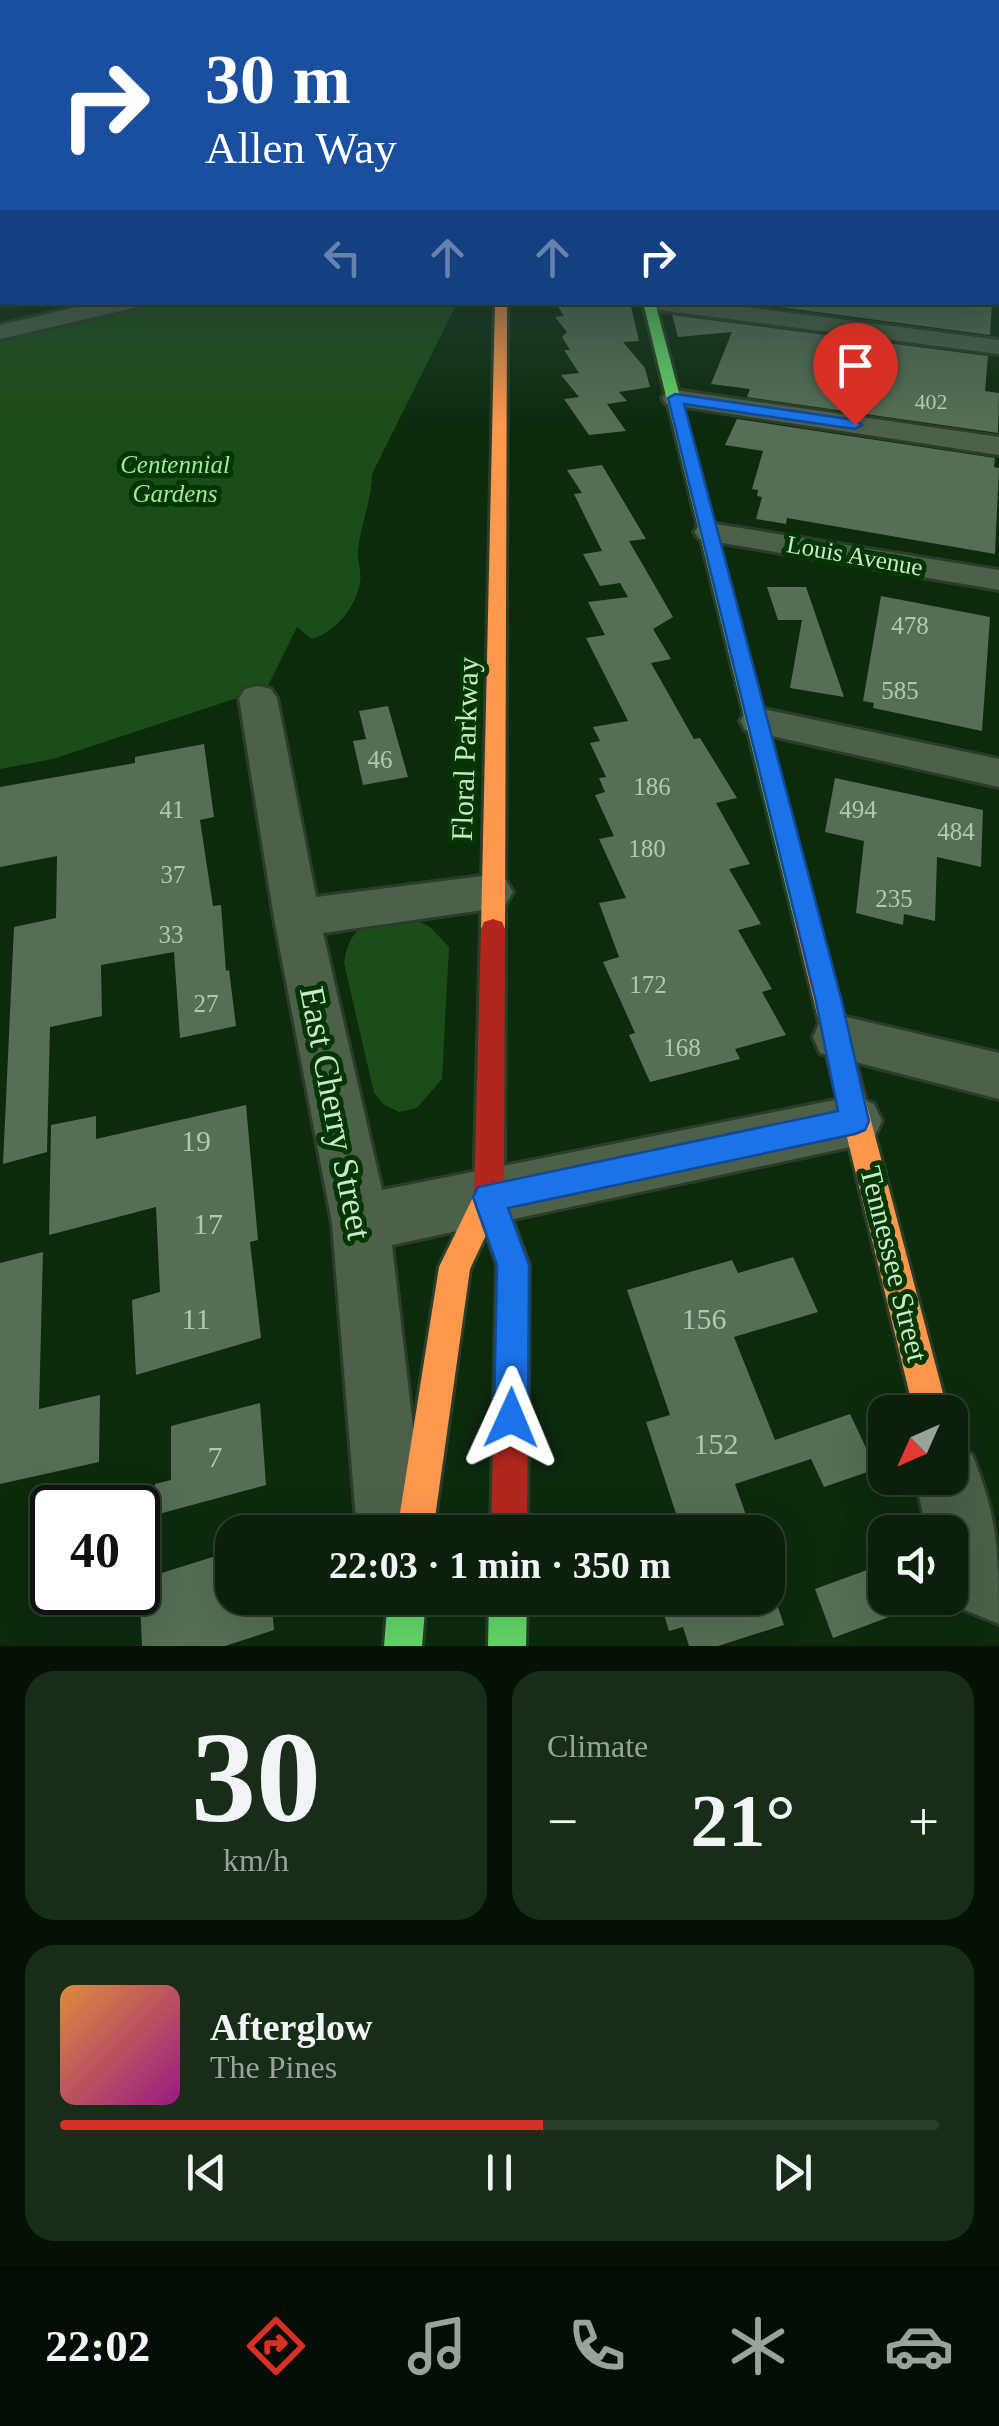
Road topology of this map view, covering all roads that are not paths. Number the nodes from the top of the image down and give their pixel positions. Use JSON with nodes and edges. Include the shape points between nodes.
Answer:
{"nodes":[{"id":1,"x":116,"y":305,"type":"edge"},
{"id":2,"x":501,"y":305,"type":"edge"},
{"id":3,"x":651,"y":305,"type":"edge"},
{"id":4,"x":674,"y":305,"type":"edge"},
{"id":5,"x":1,"y":330,"type":"edge"},
{"id":6,"x":999,"y":346,"type":"edge"},
{"id":7,"x":675,"y":398,"type":"junction"},
{"id":8,"x":999,"y":446,"type":"edge"},
{"id":9,"x":710,"y":532,"type":"junction"},
{"id":10,"x":999,"y":580,"type":"edge"},
{"id":11,"x":258,"y":698,"type":"dead end"},
{"id":12,"x":758,"y":721,"type":"junction"},
{"id":13,"x":999,"y":773,"type":"edge"},
{"id":14,"x":490,"y":892,"type":"junction"},
{"id":15,"x":296,"y":918,"type":"junction"},
{"id":16,"x":838,"y":1037,"type":"junction"},
{"id":17,"x":999,"y":1076,"type":"edge"},
{"id":18,"x":855,"y":1121,"type":"junction"},
{"id":19,"x":488,"y":1197,"type":"junction"},
{"id":20,"x":361,"y":1222,"type":"junction"},
{"id":21,"x":927,"y":1395,"type":"edge"},
{"id":22,"x":954,"y":1495,"type":"edge"},
{"id":23,"x":390,"y":1515,"type":"edge"},
{"id":24,"x":418,"y":1515,"type":"edge"},
{"id":25,"x":509,"y":1515,"type":"edge"},
{"id":26,"x":986,"y":1583,"type":"edge"},
{"id":27,"x":508,"y":1615,"type":"edge"},
{"id":28,"x":508,"y":1646,"type":"edge"}],
"edges":[{"from":1,"to":5,"type":"street"},
{"from":2,"to":14,"type":"street","name":"Floral Parkway"},
{"from":3,"to":7,"type":"street","name":"Tennessee Street"},
{"from":4,"to":6,"type":"street","name":"Tennessee Street"},
{"from":7,"to":8,"type":"street"},
{"from":7,"to":9,"type":"street","name":"Tennessee Street"},
{"from":9,"to":10,"type":"street","name":"Louis Avenue"},
{"from":9,"to":12,"type":"street","name":"Tennessee Street"},
{"from":11,"to":15,"type":"street","name":"East Cherry Street"},
{"from":12,"to":13,"type":"street"},
{"from":12,"to":16,"type":"street","name":"Tennessee Street"},
{"from":14,"to":15,"type":"street"},
{"from":14,"to":19,"type":"street","name":"Floral Parkway"},
{"from":15,"to":20,"type":"street","name":"East Cherry Street"},
{"from":16,"to":17,"type":"street"},
{"from":16,"to":18,"type":"street","name":"Tennessee Street"},
{"from":18,"to":19,"type":"street"},
{"from":18,"to":21,"type":"street","name":"Tennessee Street"},
{"from":19,"to":20,"type":"street"},
{"from":19,"to":24,"type":"street","name":"Floral Parkway","via":[[455,1267]]},
{"from":19,"to":25,"type":"street","name":"Floral Parkway","via":[[513,1265]]},
{"from":20,"to":23,"type":"street","name":"East Cherry Street"},
{"from":22,"to":26,"type":"street"},
{"from":27,"to":28,"type":"street"}]}
